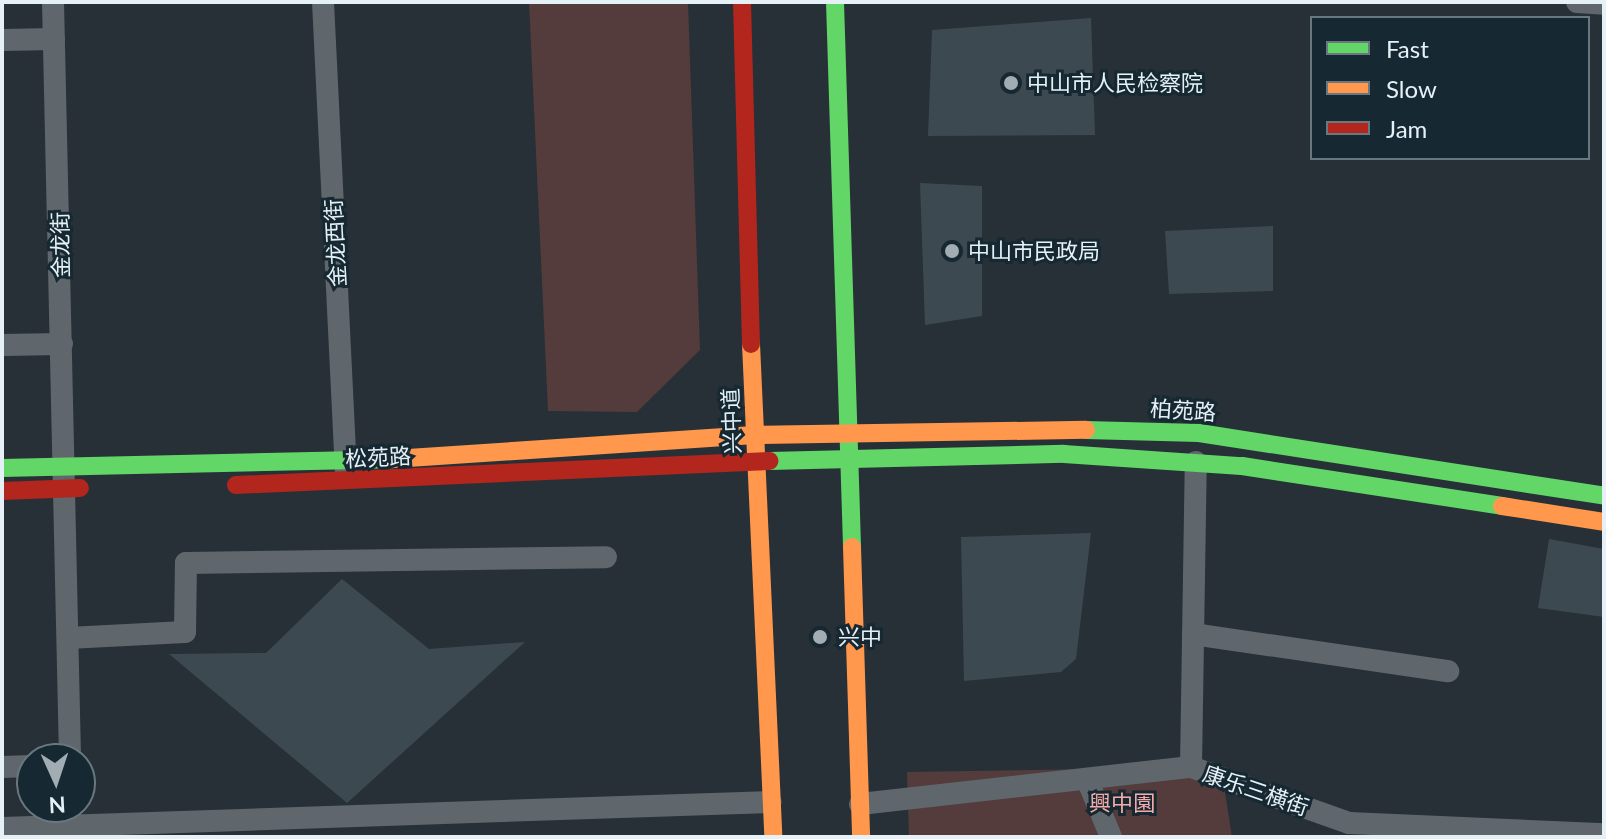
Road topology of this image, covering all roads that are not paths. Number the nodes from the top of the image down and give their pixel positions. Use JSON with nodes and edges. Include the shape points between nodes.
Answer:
{"nodes":[{"id":1,"x":53,"y":2,"type":"edge"},
{"id":2,"x":323,"y":2,"type":"edge"},
{"id":3,"x":742,"y":2,"type":"edge"},
{"id":4,"x":835,"y":2,"type":"edge"},
{"id":5,"x":1577,"y":2,"type":"edge"},
{"id":6,"x":1604,"y":4,"type":"edge"},
{"id":7,"x":54,"y":39,"type":"junction"},
{"id":8,"x":2,"y":40,"type":"edge"},
{"id":9,"x":62,"y":344,"type":"junction"},
{"id":10,"x":2,"y":345,"type":"edge"},
{"id":11,"x":845,"y":431,"type":"junction"},
{"id":12,"x":754,"y":435,"type":"junction"},
{"id":13,"x":849,"y":459,"type":"junction"},
{"id":14,"x":1196,"y":462,"type":"junction"},
{"id":15,"x":757,"y":464,"type":"junction"},
{"id":16,"x":2,"y":468,"type":"edge"},
{"id":17,"x":346,"y":472,"type":"junction"},
{"id":18,"x":66,"y":479,"type":"junction"},
{"id":19,"x":222,"y":486,"type":"dead end"},
{"id":20,"x":97,"y":488,"type":"dead end"},
{"id":21,"x":2,"y":491,"type":"edge"},
{"id":22,"x":1604,"y":496,"type":"edge"},
{"id":23,"x":1604,"y":522,"type":"edge"},
{"id":24,"x":606,"y":557,"type":"dead end"},
{"id":25,"x":1193,"y":634,"type":"junction"},
{"id":26,"x":68,"y":638,"type":"junction"},
{"id":27,"x":1448,"y":671,"type":"dead end"},
{"id":28,"x":70,"y":743,"type":"edge"},
{"id":29,"x":1191,"y":767,"type":"junction"},
{"id":30,"x":1087,"y":779,"type":"junction"},
{"id":31,"x":771,"y":802,"type":"junction"},
{"id":32,"x":860,"y":804,"type":"junction"},
{"id":33,"x":96,"y":816,"type":"edge"},
{"id":34,"x":31,"y":823,"type":"edge"},
{"id":35,"x":2,"y":828,"type":"edge"},
{"id":36,"x":1604,"y":834,"type":"edge"},
{"id":37,"x":773,"y":837,"type":"edge"},
{"id":38,"x":861,"y":837,"type":"edge"},
{"id":39,"x":1111,"y":837,"type":"edge"}],
"edges":[{"from":1,"to":7,"type":"street","name":"金龙街"},
{"from":2,"to":17,"type":"street","name":"金龙西街"},
{"from":3,"to":12,"type":"street","name":"兴中道"},
{"from":4,"to":11,"type":"street"},
{"from":5,"to":6,"type":"street"},
{"from":7,"to":8,"type":"street"},
{"from":7,"to":9,"type":"street","name":"金龙街"},
{"from":9,"to":10,"type":"street"},
{"from":9,"to":18,"type":"street","name":"金龙街"},
{"from":11,"to":12,"type":"street","name":"柏苑路"},
{"from":11,"to":13,"type":"street"},
{"from":11,"to":22,"type":"street","name":"柏苑路","via":[[1199,433]]},
{"from":12,"to":15,"type":"street","name":"兴中道"},
{"from":12,"to":17,"type":"street","name":"松苑路"},
{"from":13,"to":14,"type":"street","via":[[1064,454]]},
{"from":13,"to":15,"type":"street"},
{"from":13,"to":32,"type":"street"},
{"from":14,"to":23,"type":"street"},
{"from":14,"to":25,"type":"street"},
{"from":15,"to":17,"type":"street","name":"松苑路"},
{"from":15,"to":31,"type":"street","name":"兴中道"},
{"from":16,"to":18,"type":"street","name":"松苑路"},
{"from":17,"to":18,"type":"street","name":"松苑路"},
{"from":17,"to":19,"type":"street","name":"松苑路"},
{"from":18,"to":20,"type":"street","name":"松苑路"},
{"from":18,"to":21,"type":"street","name":"松苑路"},
{"from":18,"to":26,"type":"street","name":"金龙街"},
{"from":24,"to":26,"type":"street","via":[[186,563],[185,632]]},
{"from":25,"to":27,"type":"street"},
{"from":25,"to":29,"type":"street"},
{"from":26,"to":28,"type":"street","name":"金龙街"},
{"from":29,"to":30,"type":"street","name":"康乐三横街"},
{"from":29,"to":36,"type":"street","name":"康乐三横街","via":[[1349,823]]},
{"from":30,"to":32,"type":"street","name":"康乐三横街"},
{"from":30,"to":39,"type":"street"},
{"from":31,"to":33,"type":"street"},
{"from":31,"to":37,"type":"street","name":"兴中道"},
{"from":32,"to":38,"type":"street"},
{"from":34,"to":35,"type":"street"}]}
